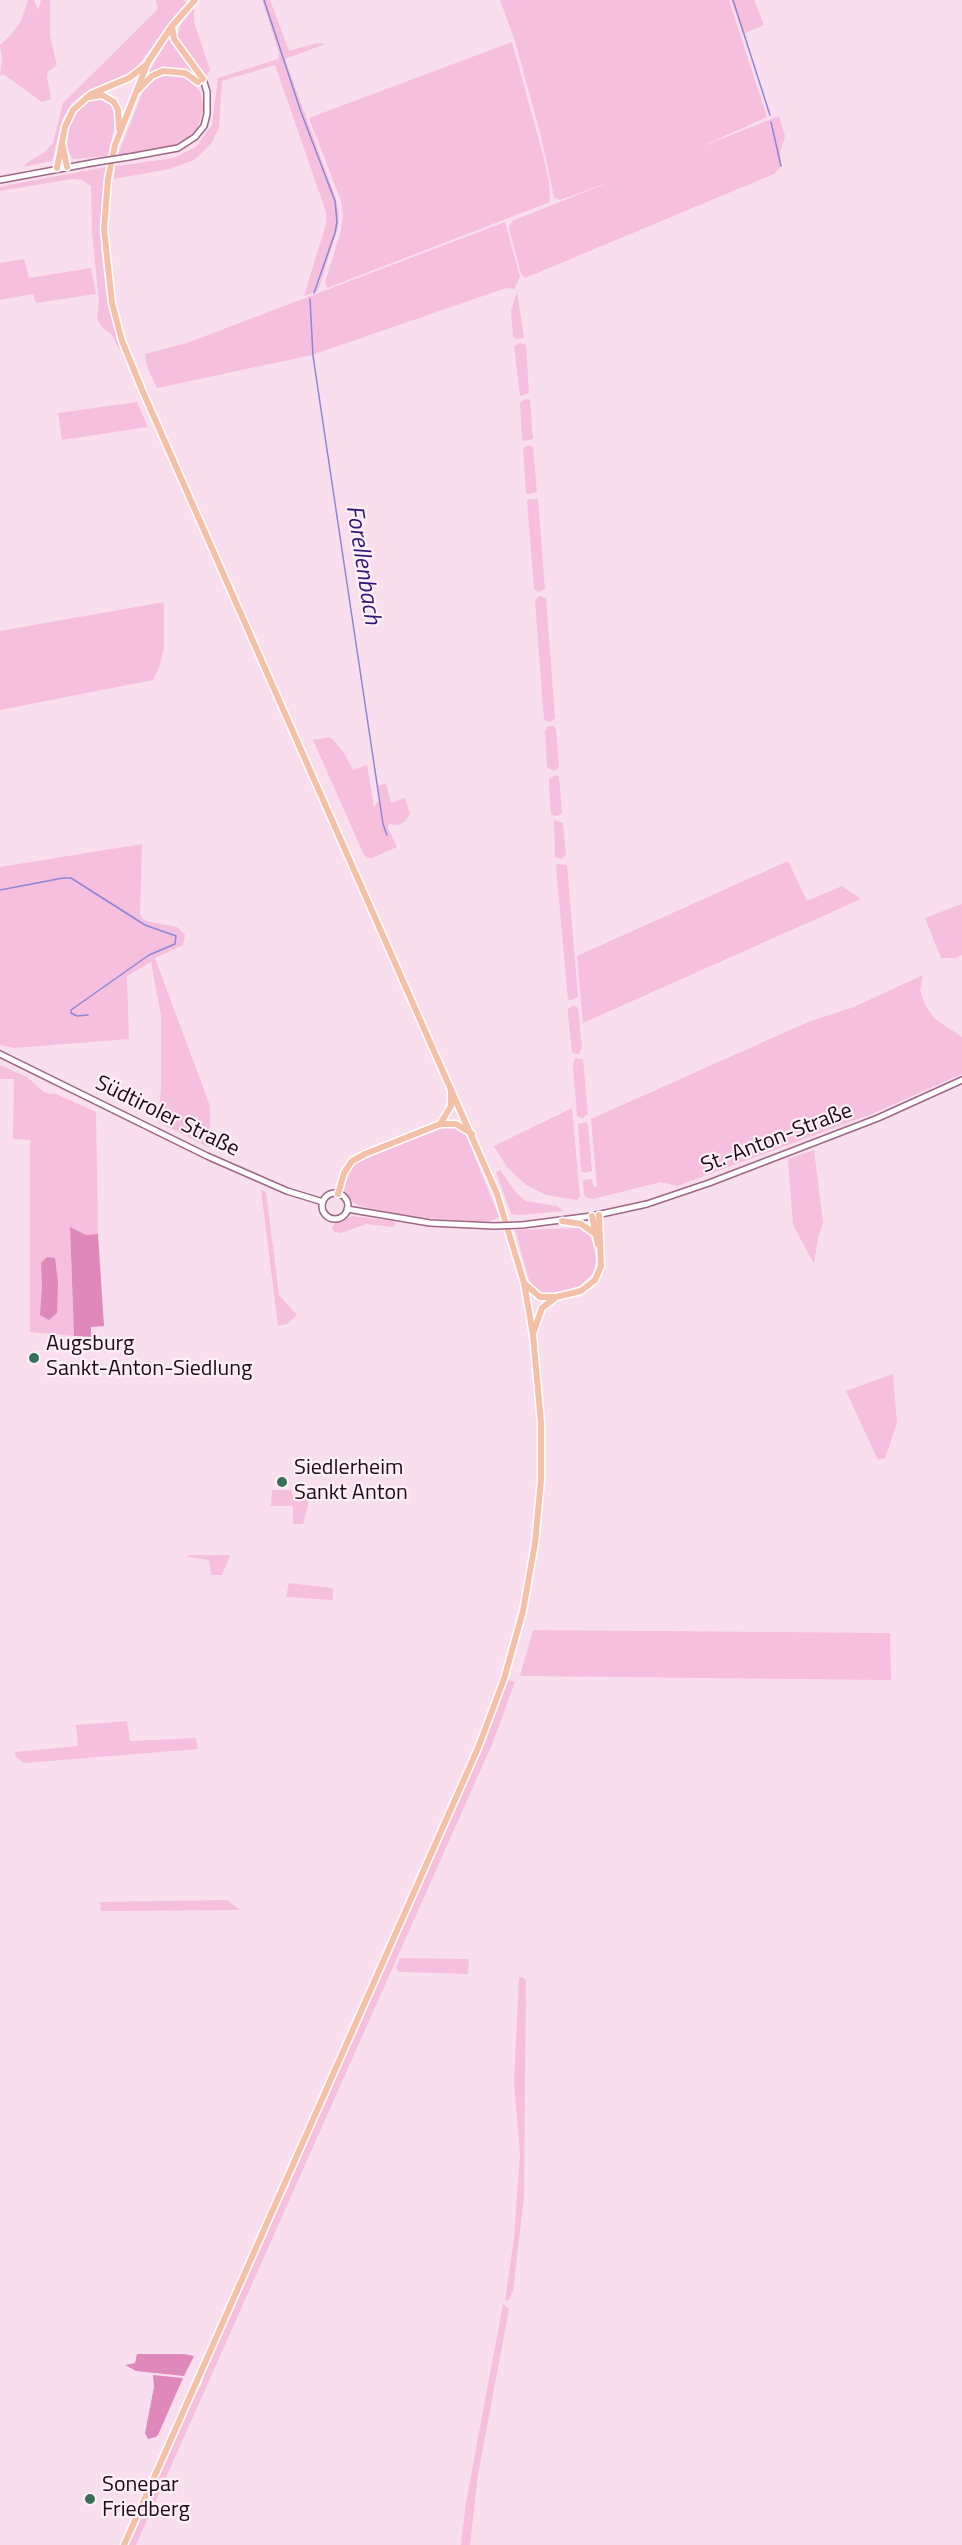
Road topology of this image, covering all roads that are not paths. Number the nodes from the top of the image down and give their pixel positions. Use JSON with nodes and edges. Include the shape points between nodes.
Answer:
{"nodes":[{"id":1,"x":195,"y":0,"type":"edge"},
{"id":2,"x":172,"y":26,"type":"junction"},
{"id":3,"x":148,"y":62,"type":"junction"},
{"id":4,"x":200,"y":80,"type":"junction"},
{"id":5,"x":133,"y":96,"type":"junction"},
{"id":6,"x":87,"y":98,"type":"junction"},
{"id":7,"x":119,"y":131,"type":"junction"},
{"id":8,"x":62,"y":140,"type":"junction"},
{"id":9,"x":67,"y":167,"type":"junction"},
{"id":10,"x":57,"y":168,"type":"junction"},
{"id":11,"x":0,"y":180,"type":"edge"},
{"id":12,"x":0,"y":1054,"type":"edge"},
{"id":13,"x":962,"y":1080,"type":"edge"},
{"id":14,"x":450,"y":1088,"type":"junction"},
{"id":15,"x":440,"y":1124,"type":"junction"},
{"id":16,"x":472,"y":1135,"type":"junction"},
{"id":17,"x":338,"y":1194,"type":"junction"},
{"id":18,"x":322,"y":1202,"type":"junction"},
{"id":19,"x":347,"y":1209,"type":"junction"},
{"id":20,"x":595,"y":1215,"type":"junction"},
{"id":21,"x":562,"y":1221,"type":"junction"},
{"id":22,"x":594,"y":1233,"type":"junction"},
{"id":23,"x":601,"y":1254,"type":"junction"},
{"id":24,"x":524,"y":1283,"type":"junction"},
{"id":25,"x":556,"y":1297,"type":"junction"},
{"id":26,"x":533,"y":1335,"type":"junction"},
{"id":27,"x":124,"y":2545,"type":"edge"}],
"edges":[{"from":1,"to":2,"type":"main road"},
{"from":2,"to":3,"type":"main road"},
{"from":2,"to":4,"type":"main road","via":[[177,44]]},
{"from":3,"to":5,"type":"main road"},
{"from":3,"to":6,"type":"main road","via":[[129,78]]},
{"from":4,"to":5,"type":"main road","via":[[185,73],[163,71],[148,79]]},
{"from":4,"to":9,"type":"main road","bridge":true,"via":[[208,100],[204,126],[190,142],[166,152]]},
{"from":5,"to":7,"type":"main road"},
{"from":6,"to":7,"type":"main road","via":[[102,95],[114,102]]},
{"from":6,"to":8,"type":"main road","via":[[69,118]]},
{"from":7,"to":14,"type":"main road","via":[[108,179],[104,229],[112,303],[122,341]]},
{"from":8,"to":9,"type":"main road"},
{"from":8,"to":10,"type":"main road"},
{"from":9,"to":10,"type":"main road"},
{"from":10,"to":11,"type":"main road"},
{"from":12,"to":18,"type":"main road","name":"Südtiroler Straße","via":[[207,1156]]},
{"from":13,"to":20,"type":"main road","name":"St.-Anton-Straße","via":[[878,1118],[709,1183],[647,1204]]},
{"from":14,"to":15,"type":"main road","via":[[451,1106]]},
{"from":14,"to":16,"type":"main road"},
{"from":15,"to":16,"type":"main road","via":[[456,1124]]},
{"from":15,"to":17,"type":"main road","via":[[352,1161]]},
{"from":16,"to":24,"type":"main road","via":[[497,1194]]},
{"from":17,"to":18,"type":"main road","via":[[328,1195]]},
{"from":17,"to":19,"type":"main road","via":[[346,1200]]},
{"from":18,"to":19,"type":"main road","via":[[324,1212],[332,1218],[341,1217]]},
{"from":19,"to":21,"type":"main road","name":"St.-Anton-Straße","bridge":true,"via":[[458,1225]]},
{"from":20,"to":21,"type":"main road","name":"St.-Anton-Straße"},
{"from":20,"to":22,"type":"main road"},
{"from":20,"to":23,"type":"main road"},
{"from":21,"to":22,"type":"main road","via":[[581,1224]]},
{"from":22,"to":23,"type":"main road"},
{"from":23,"to":25,"type":"main road","via":[[595,1280],[581,1291]]},
{"from":24,"to":25,"type":"main road","via":[[540,1297]]},
{"from":24,"to":26,"type":"main road"},
{"from":25,"to":26,"type":"main road","via":[[542,1308]]},
{"from":26,"to":27,"type":"main road","via":[[541,1423],[536,1543],[504,1679],[473,1759]]}]}
